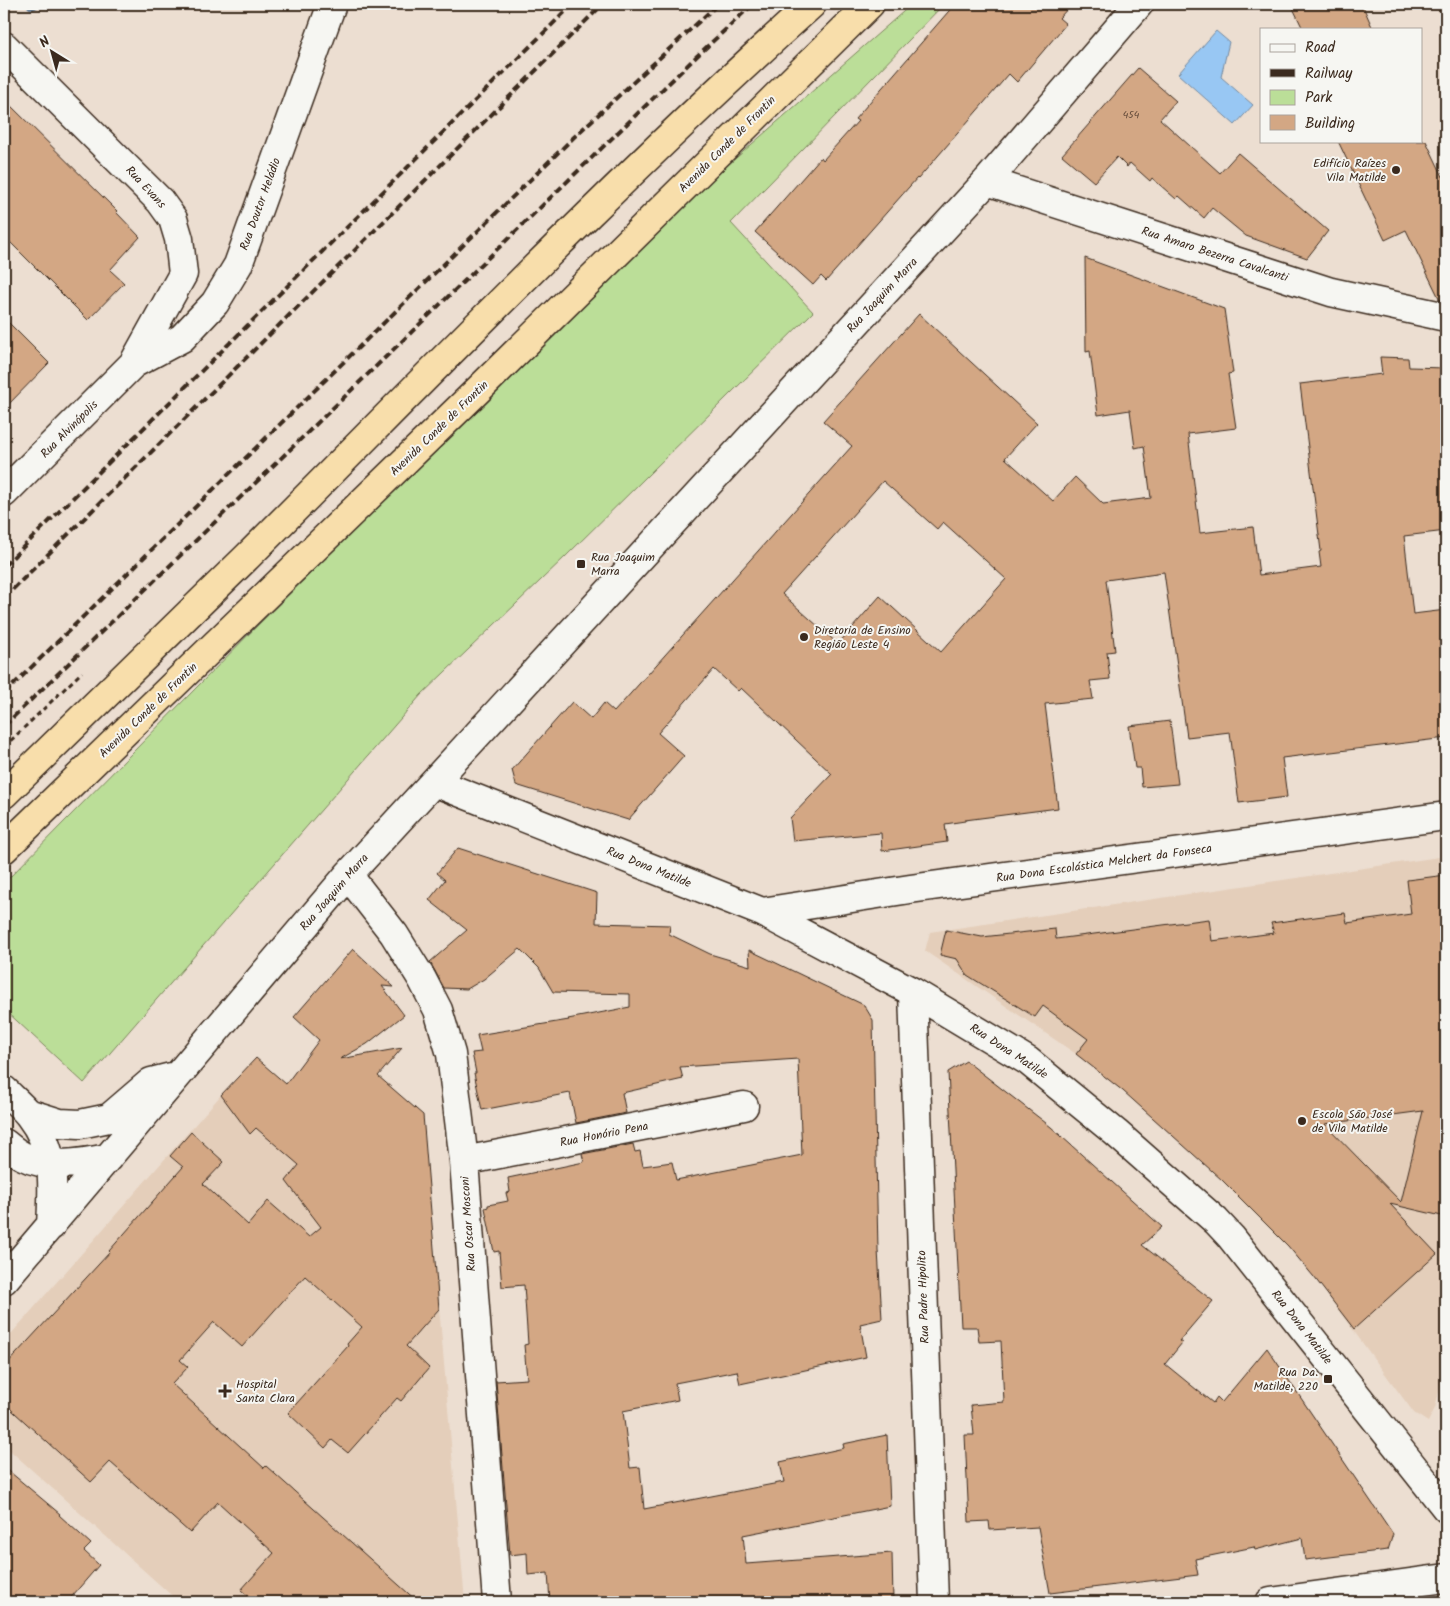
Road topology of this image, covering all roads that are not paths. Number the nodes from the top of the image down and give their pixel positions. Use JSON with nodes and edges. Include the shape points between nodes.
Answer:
{"nodes":[{"id":1,"x":332,"y":4,"type":"edge"},
{"id":2,"x":812,"y":4,"type":"edge"},
{"id":3,"x":870,"y":4,"type":"edge"},
{"id":4,"x":1139,"y":4,"type":"edge"},
{"id":5,"x":4,"y":46,"type":"edge"},
{"id":6,"x":987,"y":181,"type":"junction"},
{"id":7,"x":1446,"y":317,"type":"edge"},
{"id":8,"x":133,"y":364,"type":"junction"},
{"id":9,"x":4,"y":493,"type":"edge"},
{"id":10,"x":434,"y":782,"type":"junction"},
{"id":11,"x":4,"y":794,"type":"edge"},
{"id":12,"x":1446,"y":816,"type":"edge"},
{"id":13,"x":4,"y":849,"type":"edge"},
{"id":14,"x":348,"y":875,"type":"junction"},
{"id":15,"x":762,"y":912,"type":"junction"},
{"id":16,"x":913,"y":992,"type":"junction"},
{"id":17,"x":180,"y":1074,"type":"junction"},
{"id":18,"x":14,"y":1100,"type":"edge"},
{"id":19,"x":744,"y":1106,"type":"dead end"},
{"id":20,"x":4,"y":1143,"type":"edge"},
{"id":21,"x":108,"y":1158,"type":"junction"},
{"id":22,"x":464,"y":1161,"type":"junction"},
{"id":23,"x":50,"y":1163,"type":"junction"},
{"id":24,"x":51,"y":1226,"type":"junction"},
{"id":25,"x":4,"y":1280,"type":"edge"},
{"id":26,"x":1446,"y":1508,"type":"edge"},
{"id":27,"x":1446,"y":1578,"type":"edge"},
{"id":28,"x":497,"y":1602,"type":"edge"},
{"id":29,"x":934,"y":1602,"type":"edge"},
{"id":30,"x":1270,"y":1602,"type":"edge"}],
"edges":[{"from":1,"to":8,"type":"street","name":"Rua Doutor Heládio","via":[[238,266],[215,303],[182,338]]},
{"from":2,"to":11,"type":"highway","via":[[527,274],[247,556]]},
{"from":3,"to":13,"type":"highway","name":"Avenida Conde de Frontin","via":[[476,393]]},
{"from":4,"to":6,"type":"street","name":"Rua Joaquim Marra"},
{"from":5,"to":8,"type":"street","name":"Rua Evans","via":[[147,187],[173,219],[180,239],[183,274]]},
{"from":6,"to":7,"type":"street","name":"Rua Amaro Bezerra Cavalcanti","via":[[1331,292]]},
{"from":6,"to":10,"type":"street","name":"Rua Joaquim Marra"},
{"from":8,"to":9,"type":"street","name":"Rua Alvinópolis"},
{"from":10,"to":14,"type":"street","name":"Rua Joaquim Marra"},
{"from":10,"to":15,"type":"street","name":"Rua Dona Matilde"},
{"from":12,"to":15,"type":"street","name":"Rua Dona Escolástica Melchert da Fonseca"},
{"from":14,"to":17,"type":"street","name":"Rua Joaquim Marra"},
{"from":14,"to":22,"type":"street","name":"Rua Oscar Mosconi","via":[[394,934],[438,1010],[451,1054]]},
{"from":15,"to":16,"type":"street","name":"Rua Dona Matilde"},
{"from":16,"to":26,"type":"street","name":"Rua Dona Matilde","via":[[1028,1061],[1216,1221]]},
{"from":16,"to":29,"type":"street","name":"Rua Padre Hipolito"},
{"from":17,"to":18,"type":"street","via":[[151,1082],[109,1118],[80,1124],[60,1123]]},
{"from":17,"to":21,"type":"street","name":"Rua Joaquim Marra"},
{"from":18,"to":23,"type":"street","via":[[38,1128],[47,1144]]},
{"from":19,"to":22,"type":"street","name":"Rua Honório Pena"},
{"from":20,"to":23,"type":"street","via":[[22,1156]]},
{"from":21,"to":23,"type":"street"},
{"from":21,"to":24,"type":"street","name":"Rua Joaquim Marra"},
{"from":22,"to":28,"type":"street","name":"Rua Oscar Mosconi"},
{"from":23,"to":24,"type":"street"},
{"from":24,"to":25,"type":"street","name":"Rua Joaquim Marra"},
{"from":27,"to":30,"type":"street"}]}
